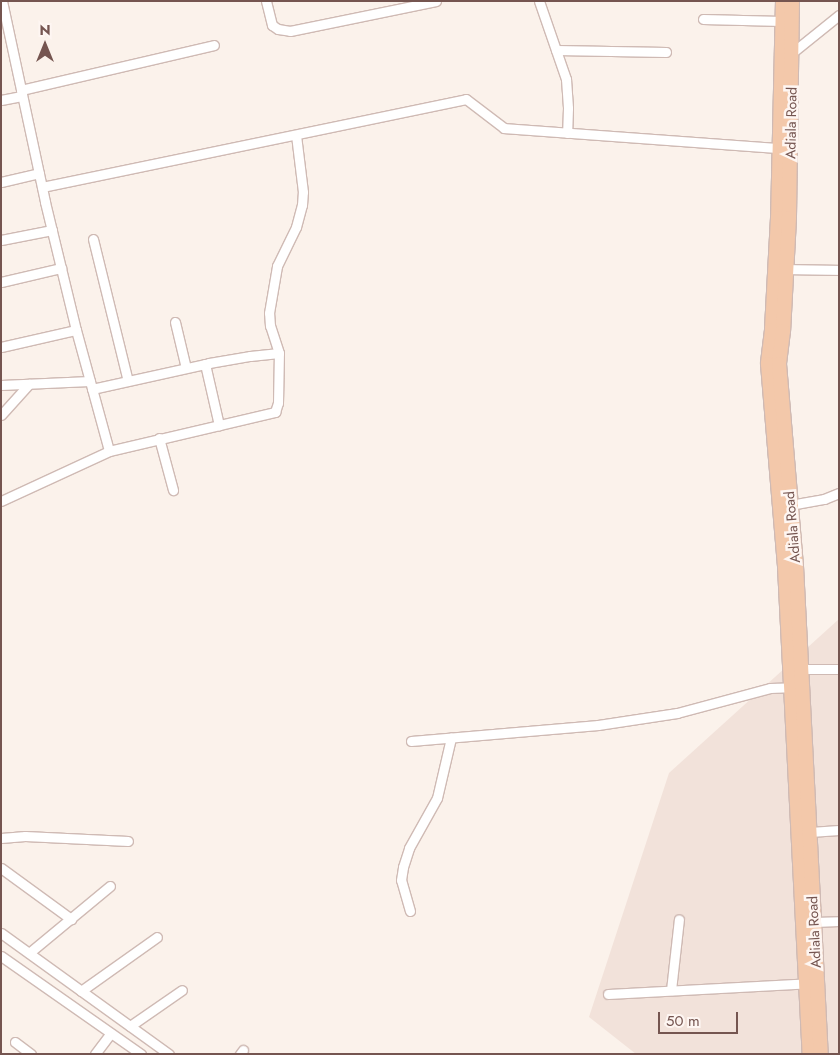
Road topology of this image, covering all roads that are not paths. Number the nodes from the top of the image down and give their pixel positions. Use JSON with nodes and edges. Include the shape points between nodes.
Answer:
{"nodes":[{"id":1,"x":2,"y":1,"type":"edge"},
{"id":2,"x":266,"y":1,"type":"edge"},
{"id":3,"x":436,"y":1,"type":"edge"},
{"id":4,"x":539,"y":1,"type":"edge"},
{"id":5,"x":782,"y":1,"type":"edge"},
{"id":6,"x":792,"y":1,"type":"edge"},
{"id":7,"x":839,"y":15,"type":"edge"},
{"id":8,"x":703,"y":19,"type":"dead end"},
{"id":9,"x":782,"y":21,"type":"junction"},
{"id":10,"x":214,"y":45,"type":"dead end"},
{"id":11,"x":556,"y":50,"type":"junction"},
{"id":12,"x":666,"y":52,"type":"dead end"},
{"id":13,"x":793,"y":52,"type":"junction"},
{"id":14,"x":22,"y":93,"type":"junction"},
{"id":15,"x":1,"y":100,"type":"edge"},
{"id":16,"x":567,"y":133,"type":"junction"},
{"id":17,"x":296,"y":135,"type":"junction"},
{"id":18,"x":779,"y":148,"type":"junction"},
{"id":19,"x":39,"y":174,"type":"junction"},
{"id":20,"x":1,"y":182,"type":"edge"},
{"id":21,"x":42,"y":187,"type":"junction"},
{"id":22,"x":52,"y":230,"type":"junction"},
{"id":23,"x":93,"y":239,"type":"dead end"},
{"id":24,"x":1,"y":240,"type":"edge"},
{"id":25,"x":61,"y":268,"type":"junction"},
{"id":26,"x":786,"y":269,"type":"junction"},
{"id":27,"x":839,"y":270,"type":"edge"},
{"id":28,"x":1,"y":282,"type":"edge"},
{"id":29,"x":175,"y":322,"type":"dead end"},
{"id":30,"x":76,"y":330,"type":"junction"},
{"id":31,"x":1,"y":347,"type":"edge"},
{"id":32,"x":279,"y":354,"type":"junction"},
{"id":33,"x":205,"y":364,"type":"junction"},
{"id":34,"x":186,"y":368,"type":"junction"},
{"id":35,"x":128,"y":381,"type":"junction"},
{"id":36,"x":29,"y":384,"type":"junction"},
{"id":37,"x":1,"y":385,"type":"edge"},
{"id":38,"x":91,"y":385,"type":"junction"},
{"id":39,"x":1,"y":415,"type":"edge"},
{"id":40,"x":218,"y":425,"type":"junction"},
{"id":41,"x":159,"y":438,"type":"junction"},
{"id":42,"x":109,"y":451,"type":"junction"},
{"id":43,"x":173,"y":490,"type":"dead end"},
{"id":44,"x":839,"y":493,"type":"edge"},
{"id":45,"x":1,"y":501,"type":"edge"},
{"id":46,"x":790,"y":505,"type":"junction"},
{"id":47,"x":802,"y":669,"type":"junction"},
{"id":48,"x":839,"y":669,"type":"edge"},
{"id":49,"x":797,"y":687,"type":"junction"},
{"id":50,"x":451,"y":738,"type":"junction"},
{"id":51,"x":411,"y":741,"type":"dead end"},
{"id":52,"x":839,"y":830,"type":"edge"},
{"id":53,"x":810,"y":832,"type":"junction"},
{"id":54,"x":1,"y":838,"type":"edge"},
{"id":55,"x":128,"y":840,"type":"dead end"},
{"id":56,"x":1,"y":868,"type":"edge"},
{"id":57,"x":110,"y":886,"type":"dead end"},
{"id":58,"x":410,"y":911,"type":"dead end"},
{"id":59,"x":71,"y":919,"type":"junction"},
{"id":60,"x":679,"y":919,"type":"dead end"},
{"id":61,"x":839,"y":921,"type":"edge"},
{"id":62,"x":814,"y":922,"type":"junction"},
{"id":63,"x":1,"y":933,"type":"edge"},
{"id":64,"x":157,"y":937,"type":"dead end"},
{"id":65,"x":29,"y":953,"type":"junction"},
{"id":66,"x":1,"y":956,"type":"edge"},
{"id":67,"x":811,"y":983,"type":"junction"},
{"id":68,"x":81,"y":990,"type":"junction"},
{"id":69,"x":182,"y":990,"type":"dead end"},
{"id":70,"x":671,"y":990,"type":"junction"},
{"id":71,"x":608,"y":994,"type":"dead end"},
{"id":72,"x":130,"y":1026,"type":"junction"},
{"id":73,"x":111,"y":1033,"type":"junction"},
{"id":74,"x":15,"y":1042,"type":"dead end"},
{"id":75,"x":32,"y":1054,"type":"edge"},
{"id":76,"x":95,"y":1054,"type":"edge"},
{"id":77,"x":141,"y":1054,"type":"edge"},
{"id":78,"x":169,"y":1054,"type":"edge"},
{"id":79,"x":810,"y":1054,"type":"edge"},
{"id":80,"x":821,"y":1054,"type":"edge"}],
"edges":[{"from":1,"to":14,"type":"street"},
{"from":2,"to":3,"type":"street","via":[[272,25],[290,30]]},
{"from":4,"to":11,"type":"street"},
{"from":5,"to":9,"type":"main road","name":"Adiala Road"},
{"from":6,"to":13,"type":"main road","name":"Adiala Road"},
{"from":7,"to":13,"type":"street"},
{"from":8,"to":9,"type":"street"},
{"from":9,"to":18,"type":"main road","name":"Adiala Road"},
{"from":10,"to":14,"type":"street"},
{"from":11,"to":12,"type":"street"},
{"from":11,"to":16,"type":"street","via":[[566,79]]},
{"from":13,"to":26,"type":"main road","name":"Adiala Road"},
{"from":14,"to":15,"type":"street"},
{"from":14,"to":19,"type":"street"},
{"from":16,"to":17,"type":"street","via":[[504,128],[466,99]]},
{"from":16,"to":18,"type":"street"},
{"from":17,"to":21,"type":"street"},
{"from":17,"to":32,"type":"street","via":[[302,205],[296,227],[277,266],[269,306],[270,326]]},
{"from":18,"to":49,"type":"main road","name":"Adiala Road","via":[[768,364]]},
{"from":19,"to":20,"type":"street"},
{"from":19,"to":21,"type":"street"},
{"from":21,"to":22,"type":"street"},
{"from":22,"to":24,"type":"street"},
{"from":22,"to":25,"type":"street"},
{"from":23,"to":35,"type":"street"},
{"from":25,"to":28,"type":"street"},
{"from":25,"to":30,"type":"street"},
{"from":26,"to":27,"type":"street"},
{"from":26,"to":46,"type":"main road","name":"Adiala Road","via":[[779,364]]},
{"from":29,"to":34,"type":"street"},
{"from":30,"to":31,"type":"street"},
{"from":30,"to":38,"type":"street"},
{"from":32,"to":33,"type":"street"},
{"from":32,"to":40,"type":"street","via":[[275,412]]},
{"from":33,"to":34,"type":"street"},
{"from":33,"to":40,"type":"street"},
{"from":34,"to":35,"type":"street"},
{"from":35,"to":38,"type":"street"},
{"from":36,"to":37,"type":"street"},
{"from":36,"to":38,"type":"street"},
{"from":36,"to":39,"type":"street"},
{"from":38,"to":42,"type":"street"},
{"from":40,"to":41,"type":"street"},
{"from":41,"to":42,"type":"street"},
{"from":41,"to":43,"type":"street"},
{"from":42,"to":45,"type":"street"},
{"from":44,"to":46,"type":"street"},
{"from":46,"to":47,"type":"main road","name":"Adiala Road"},
{"from":47,"to":48,"type":"street"},
{"from":47,"to":49,"type":"main road","name":"Adiala Road"},
{"from":49,"to":50,"type":"street","via":[[770,688],[676,713],[598,725]]},
{"from":49,"to":53,"type":"main road","name":"Adiala Road"},
{"from":49,"to":67,"type":"main road","name":"Adiala Road"},
{"from":50,"to":51,"type":"street"},
{"from":50,"to":58,"type":"street","via":[[437,798],[402,867],[401,880]]},
{"from":52,"to":53,"type":"street"},
{"from":53,"to":62,"type":"main road","name":"Adiala Road"},
{"from":54,"to":55,"type":"street"},
{"from":56,"to":59,"type":"street"},
{"from":57,"to":59,"type":"street"},
{"from":59,"to":65,"type":"street"},
{"from":60,"to":70,"type":"street"},
{"from":61,"to":62,"type":"street"},
{"from":62,"to":67,"type":"main road","name":"Adiala Road"},
{"from":63,"to":65,"type":"street"},
{"from":64,"to":68,"type":"street"},
{"from":65,"to":68,"type":"street"},
{"from":66,"to":73,"type":"street"},
{"from":67,"to":70,"type":"street"},
{"from":67,"to":79,"type":"main road","name":"Adiala Road"},
{"from":67,"to":80,"type":"main road","name":"Adiala Road"},
{"from":68,"to":72,"type":"street"},
{"from":69,"to":72,"type":"street"},
{"from":70,"to":71,"type":"street"},
{"from":72,"to":78,"type":"street"},
{"from":73,"to":76,"type":"street"},
{"from":73,"to":77,"type":"street"},
{"from":74,"to":75,"type":"street"}]}
